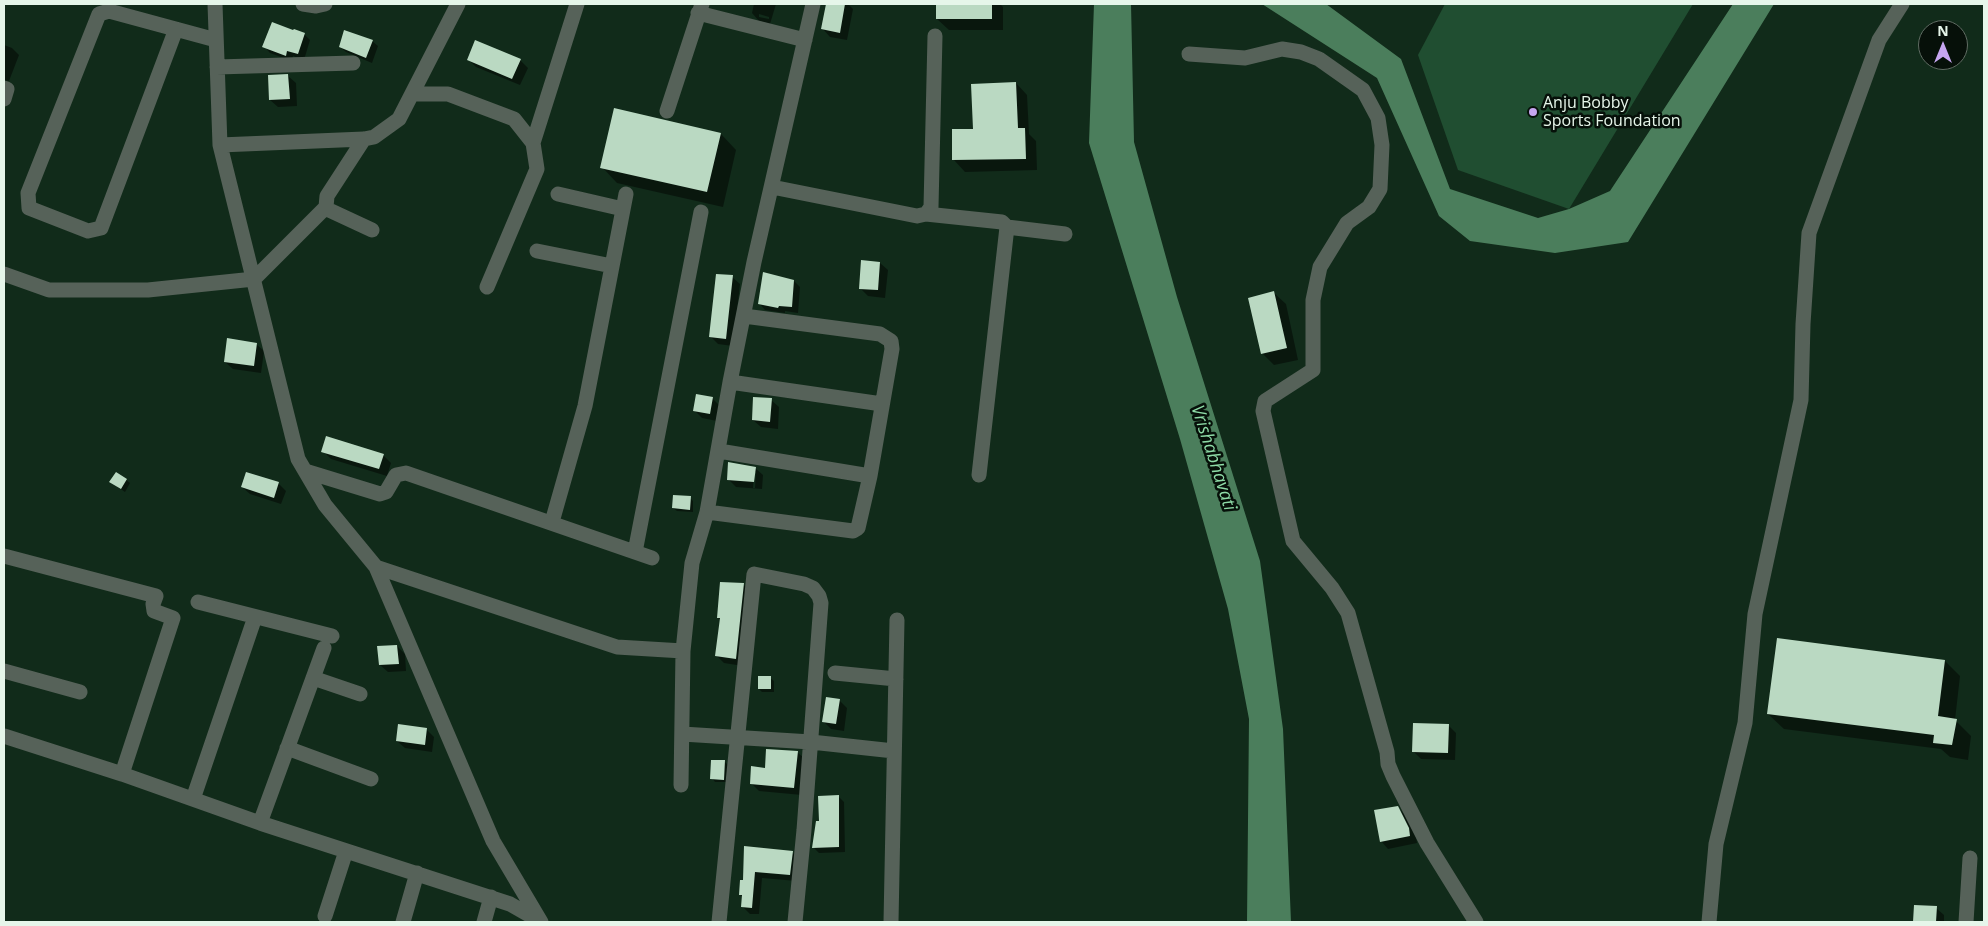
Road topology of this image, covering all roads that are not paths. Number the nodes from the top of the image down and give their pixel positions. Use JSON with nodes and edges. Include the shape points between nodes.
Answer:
{"nodes":[{"id":1,"x":215,"y":4,"type":"edge"},
{"id":2,"x":303,"y":4,"type":"edge"},
{"id":3,"x":325,"y":4,"type":"edge"},
{"id":4,"x":458,"y":4,"type":"edge"},
{"id":5,"x":577,"y":4,"type":"edge"},
{"id":6,"x":813,"y":4,"type":"edge"},
{"id":7,"x":1902,"y":4,"type":"edge"},
{"id":8,"x":700,"y":8,"type":"edge"},
{"id":9,"x":176,"y":29,"type":"junction"},
{"id":10,"x":935,"y":36,"type":"dead end"},
{"id":11,"x":216,"y":40,"type":"junction"},
{"id":12,"x":805,"y":40,"type":"junction"},
{"id":13,"x":1189,"y":54,"type":"dead end"},
{"id":14,"x":353,"y":63,"type":"dead end"},
{"id":15,"x":217,"y":67,"type":"junction"},
{"id":16,"x":4,"y":88,"type":"edge"},
{"id":17,"x":412,"y":94,"type":"junction"},
{"id":18,"x":4,"y":99,"type":"edge"},
{"id":19,"x":667,"y":111,"type":"dead end"},
{"id":20,"x":364,"y":139,"type":"junction"},
{"id":21,"x":533,"y":143,"type":"junction"},
{"id":22,"x":220,"y":145,"type":"junction"},
{"id":23,"x":772,"y":187,"type":"junction"},
{"id":24,"x":558,"y":194,"type":"dead end"},
{"id":25,"x":626,"y":194,"type":"dead end"},
{"id":26,"x":326,"y":207,"type":"junction"},
{"id":27,"x":623,"y":209,"type":"junction"},
{"id":28,"x":701,"y":212,"type":"dead end"},
{"id":29,"x":926,"y":214,"type":"junction"},
{"id":30,"x":1007,"y":227,"type":"junction"},
{"id":31,"x":372,"y":230,"type":"dead end"},
{"id":32,"x":1065,"y":234,"type":"dead end"},
{"id":33,"x":537,"y":251,"type":"dead end"},
{"id":34,"x":612,"y":266,"type":"junction"},
{"id":35,"x":4,"y":274,"type":"edge"},
{"id":36,"x":254,"y":279,"type":"junction"},
{"id":37,"x":487,"y":287,"type":"dead end"},
{"id":38,"x":744,"y":316,"type":"junction"},
{"id":39,"x":730,"y":382,"type":"junction"},
{"id":40,"x":882,"y":404,"type":"junction"},
{"id":41,"x":719,"y":452,"type":"junction"},
{"id":42,"x":305,"y":470,"type":"junction"},
{"id":43,"x":979,"y":475,"type":"dead end"},
{"id":44,"x":870,"y":476,"type":"junction"},
{"id":45,"x":707,"y":512,"type":"junction"},
{"id":46,"x":552,"y":522,"type":"junction"},
{"id":47,"x":635,"y":552,"type":"junction"},
{"id":48,"x":4,"y":556,"type":"edge"},
{"id":49,"x":652,"y":558,"type":"dead end"},
{"id":50,"x":376,"y":567,"type":"junction"},
{"id":51,"x":198,"y":602,"type":"dead end"},
{"id":52,"x":255,"y":617,"type":"junction"},
{"id":53,"x":897,"y":620,"type":"dead end"},
{"id":54,"x":683,"y":651,"type":"junction"},
{"id":55,"x":4,"y":671,"type":"edge"},
{"id":56,"x":835,"y":674,"type":"dead end"},
{"id":57,"x":313,"y":678,"type":"junction"},
{"id":58,"x":896,"y":679,"type":"junction"},
{"id":59,"x":80,"y":692,"type":"dead end"},
{"id":60,"x":360,"y":694,"type":"dead end"},
{"id":61,"x":682,"y":734,"type":"junction"},
{"id":62,"x":4,"y":736,"type":"edge"},
{"id":63,"x":738,"y":737,"type":"junction"},
{"id":64,"x":811,"y":742,"type":"junction"},
{"id":65,"x":287,"y":748,"type":"junction"},
{"id":66,"x":894,"y":751,"type":"junction"},
{"id":67,"x":122,"y":774,"type":"junction"},
{"id":68,"x":371,"y":779,"type":"dead end"},
{"id":69,"x":681,"y":785,"type":"dead end"},
{"id":70,"x":193,"y":799,"type":"junction"},
{"id":71,"x":260,"y":823,"type":"junction"},
{"id":72,"x":346,"y":851,"type":"junction"},
{"id":73,"x":1970,"y":858,"type":"dead end"},
{"id":74,"x":417,"y":873,"type":"junction"},
{"id":75,"x":491,"y":897,"type":"junction"},
{"id":76,"x":324,"y":916,"type":"dead end"},
{"id":77,"x":1710,"y":917,"type":"edge"},
{"id":78,"x":403,"y":922,"type":"edge"},
{"id":79,"x":484,"y":922,"type":"edge"},
{"id":80,"x":541,"y":922,"type":"edge"},
{"id":81,"x":719,"y":922,"type":"edge"},
{"id":82,"x":795,"y":922,"type":"edge"},
{"id":83,"x":891,"y":922,"type":"edge"},
{"id":84,"x":1476,"y":922,"type":"edge"},
{"id":85,"x":1966,"y":922,"type":"edge"}],
"edges":[{"from":1,"to":11,"type":"street"},
{"from":2,"to":3,"type":"street"},
{"from":4,"to":17,"type":"street"},
{"from":5,"to":21,"type":"street"},
{"from":6,"to":12,"type":"street"},
{"from":7,"to":77,"type":"street","via":[[1879,40],[1809,233],[1802,400],[1755,614],[1745,723],[1716,844]]},
{"from":8,"to":12,"type":"street"},
{"from":8,"to":19,"type":"street"},
{"from":9,"to":9,"type":"street","via":[[109,12],[99,14],[28,193],[29,208],[88,231],[101,228]]},
{"from":9,"to":11,"type":"street"},
{"from":10,"to":29,"type":"street","via":[[931,207]]},
{"from":11,"to":15,"type":"street"},
{"from":12,"to":23,"type":"street"},
{"from":13,"to":84,"type":"street","via":[[1245,58],[1282,50],[1302,52],[1319,59],[1363,90],[1378,118],[1382,145],[1380,189],[1369,207],[1347,223],[1320,267],[1313,300],[1314,370],[1265,401],[1263,411],[1293,541],[1330,584],[1348,613],[1390,770],[1427,843]]},
{"from":14,"to":15,"type":"street"},
{"from":15,"to":22,"type":"street"},
{"from":16,"to":18,"type":"street","via":[[7,89]]},
{"from":17,"to":20,"type":"street","via":[[394,124],[374,137]]},
{"from":17,"to":21,"type":"street","via":[[448,94],[514,119]]},
{"from":20,"to":22,"type":"street"},
{"from":20,"to":26,"type":"street","via":[[327,196]]},
{"from":21,"to":37,"type":"street","via":[[537,169]]},
{"from":22,"to":36,"type":"street"},
{"from":23,"to":29,"type":"street","via":[[917,216]]},
{"from":23,"to":38,"type":"street"},
{"from":24,"to":27,"type":"street"},
{"from":25,"to":27,"type":"street"},
{"from":26,"to":31,"type":"street"},
{"from":26,"to":36,"type":"street"},
{"from":27,"to":34,"type":"street"},
{"from":28,"to":47,"type":"street"},
{"from":29,"to":30,"type":"street","via":[[1002,222]]},
{"from":30,"to":32,"type":"street"},
{"from":30,"to":43,"type":"street"},
{"from":33,"to":34,"type":"street"},
{"from":34,"to":46,"type":"street","via":[[586,406]]},
{"from":35,"to":36,"type":"street","via":[[49,290],[148,290]]},
{"from":36,"to":42,"type":"street","via":[[298,458]]},
{"from":38,"to":39,"type":"street"},
{"from":38,"to":40,"type":"street","via":[[886,336],[892,349]]},
{"from":39,"to":40,"type":"street"},
{"from":39,"to":41,"type":"street"},
{"from":40,"to":44,"type":"street"},
{"from":41,"to":44,"type":"street"},
{"from":41,"to":45,"type":"street"},
{"from":42,"to":46,"type":"street","via":[[380,494],[386,492],[396,475],[406,473]]},
{"from":42,"to":50,"type":"street","via":[[325,505]]},
{"from":44,"to":45,"type":"street","via":[[858,528],[853,531]]},
{"from":45,"to":54,"type":"street","via":[[692,563]]},
{"from":46,"to":47,"type":"street"},
{"from":47,"to":49,"type":"street"},
{"from":48,"to":67,"type":"street","via":[[156,596],[154,611],[173,618]]},
{"from":50,"to":54,"type":"street","via":[[617,647]]},
{"from":50,"to":80,"type":"street","via":[[493,841]]},
{"from":51,"to":52,"type":"street"},
{"from":52,"to":57,"type":"street","via":[[328,642]]},
{"from":52,"to":70,"type":"street"},
{"from":53,"to":58,"type":"street"},
{"from":54,"to":61,"type":"street"},
{"from":55,"to":59,"type":"street"},
{"from":56,"to":58,"type":"street"},
{"from":57,"to":60,"type":"street"},
{"from":57,"to":65,"type":"street"},
{"from":58,"to":66,"type":"street"},
{"from":61,"to":63,"type":"street"},
{"from":61,"to":69,"type":"street"},
{"from":62,"to":67,"type":"street"},
{"from":63,"to":64,"type":"street"},
{"from":63,"to":64,"type":"street","via":[[754,574],[804,584],[819,596]]},
{"from":63,"to":81,"type":"street"},
{"from":64,"to":66,"type":"street"},
{"from":64,"to":82,"type":"street"},
{"from":65,"to":68,"type":"street"},
{"from":65,"to":71,"type":"street"},
{"from":66,"to":83,"type":"street"},
{"from":67,"to":70,"type":"street"},
{"from":70,"to":71,"type":"street"},
{"from":71,"to":72,"type":"street"},
{"from":72,"to":74,"type":"street"},
{"from":72,"to":76,"type":"street"},
{"from":73,"to":85,"type":"street"},
{"from":74,"to":75,"type":"street"},
{"from":74,"to":78,"type":"street"},
{"from":75,"to":79,"type":"street"},
{"from":75,"to":80,"type":"street"}]}
